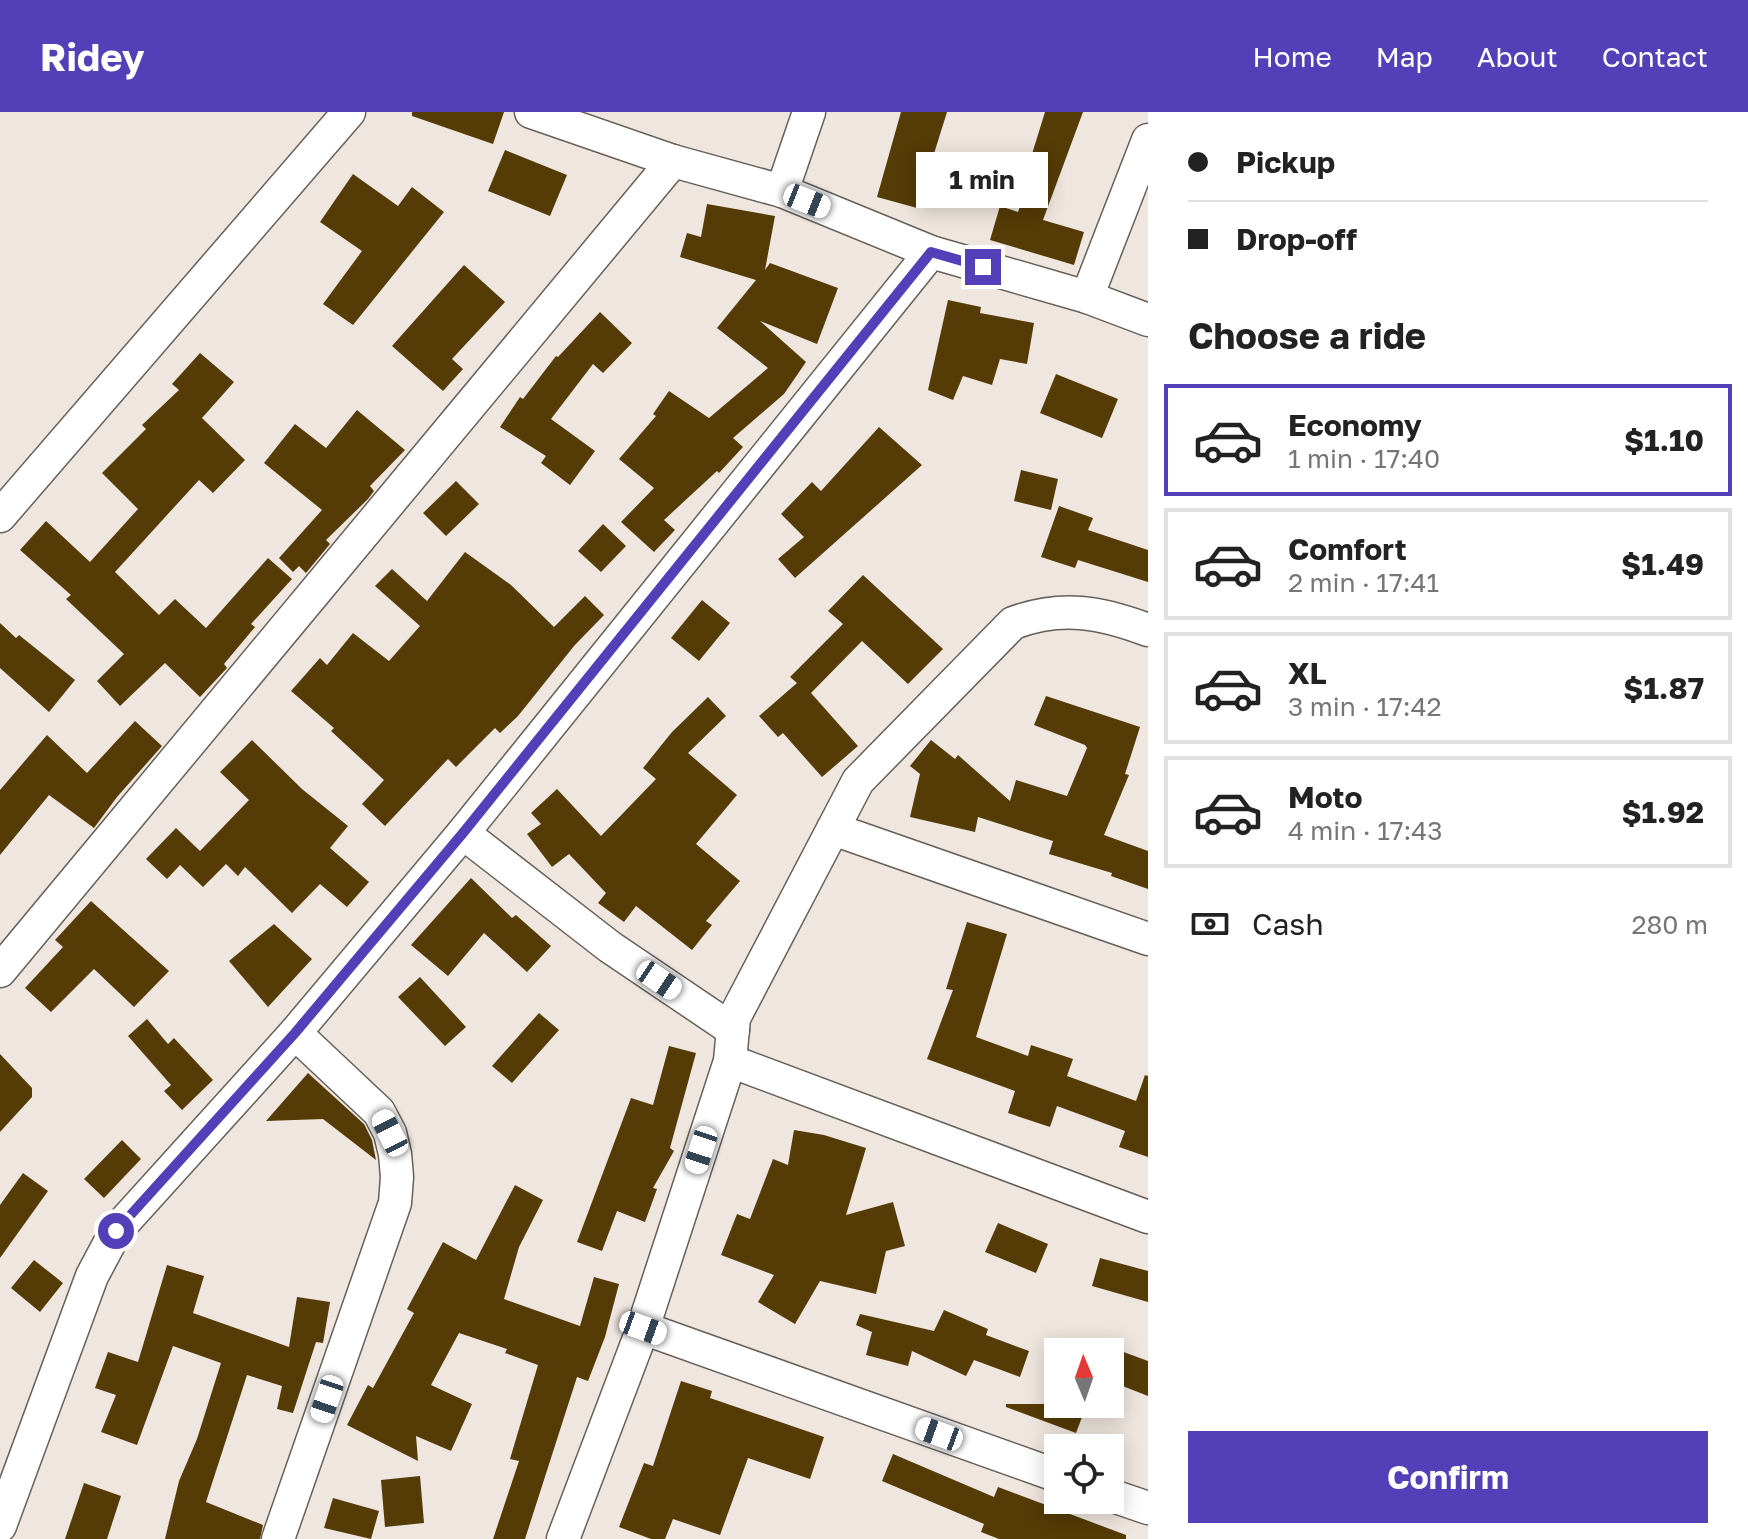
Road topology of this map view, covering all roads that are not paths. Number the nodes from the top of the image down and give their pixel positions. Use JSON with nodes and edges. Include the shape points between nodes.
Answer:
{"nodes":[{"id":1,"x":349,"y":112,"type":"edge"},
{"id":2,"x":531,"y":112,"type":"edge"},
{"id":3,"x":809,"y":112,"type":"edge"},
{"id":4,"x":1148,"y":140,"type":"edge"},
{"id":5,"x":673,"y":161,"type":"junction"},
{"id":6,"x":782,"y":191,"type":"junction"},
{"id":7,"x":931,"y":252,"type":"junction"},
{"id":8,"x":1087,"y":297,"type":"junction"},
{"id":9,"x":1148,"y":320,"type":"edge"},
{"id":10,"x":0,"y":516,"type":"edge"},
{"id":11,"x":1148,"y":630,"type":"edge"},
{"id":12,"x":833,"y":829,"type":"junction"},
{"id":13,"x":463,"y":833,"type":"junction"},
{"id":14,"x":1148,"y":939,"type":"edge"},
{"id":15,"x":0,"y":971,"type":"edge"},
{"id":16,"x":295,"y":1033,"type":"junction"},
{"id":17,"x":732,"y":1046,"type":"junction"},
{"id":18,"x":1148,"y":1217,"type":"edge"},
{"id":19,"x":643,"y":1328,"type":"junction"},
{"id":20,"x":13,"y":1448,"type":"edge"},
{"id":21,"x":1044,"y":1471,"type":"edge"},
{"id":22,"x":1124,"y":1500,"type":"edge"},
{"id":23,"x":1148,"y":1508,"type":"edge"},
{"id":24,"x":0,"y":1526,"type":"edge"},
{"id":25,"x":278,"y":1539,"type":"edge"},
{"id":26,"x":563,"y":1539,"type":"edge"}],
"edges":[{"from":1,"to":10,"type":"street"},
{"from":2,"to":5,"type":"street"},
{"from":3,"to":6,"type":"street"},
{"from":4,"to":8,"type":"street"},
{"from":5,"to":6,"type":"street"},
{"from":5,"to":15,"type":"street"},
{"from":6,"to":7,"type":"street"},
{"from":7,"to":8,"type":"street"},
{"from":7,"to":13,"type":"street"},
{"from":8,"to":9,"type":"street"},
{"from":11,"to":12,"type":"street","via":[[1087,613],[1037,615],[1013,623],[858,781]]},
{"from":12,"to":14,"type":"street"},
{"from":12,"to":17,"type":"street","via":[[741,1001]]},
{"from":13,"to":16,"type":"street"},
{"from":13,"to":17,"type":"street"},
{"from":16,"to":20,"type":"street","via":[[116,1231]]},
{"from":16,"to":25,"type":"street","via":[[379,1112],[390,1133],[397,1177],[395,1203]]},
{"from":17,"to":18,"type":"street"},
{"from":17,"to":19,"type":"street"},
{"from":19,"to":21,"type":"street"},
{"from":19,"to":26,"type":"street"},
{"from":20,"to":24,"type":"street"},
{"from":22,"to":23,"type":"street"}]}
